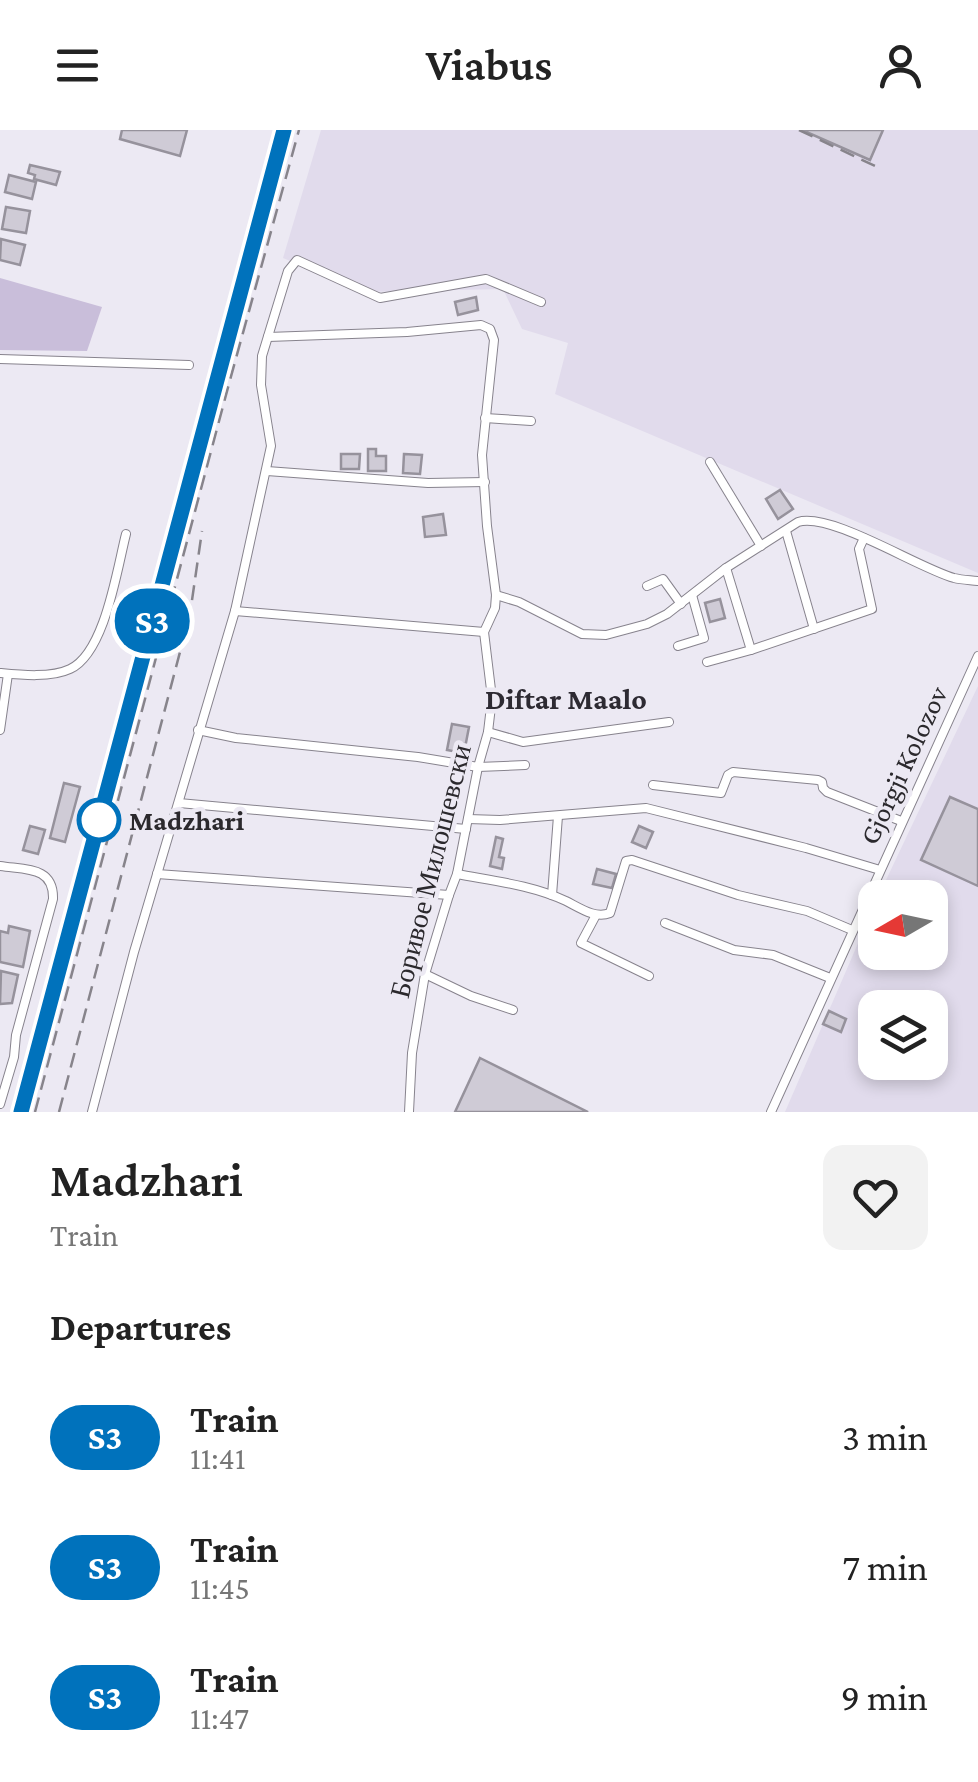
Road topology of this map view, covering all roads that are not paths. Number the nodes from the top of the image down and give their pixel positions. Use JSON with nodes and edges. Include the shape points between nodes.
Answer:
{"nodes":[{"id":1,"x":541,"y":302,"type":"dead end"},
{"id":2,"x":268,"y":337,"type":"junction"},
{"id":3,"x":0,"y":359,"type":"edge"},
{"id":4,"x":188,"y":365,"type":"dead end"},
{"id":5,"x":485,"y":418,"type":"junction"},
{"id":6,"x":531,"y":421,"type":"dead end"},
{"id":7,"x":710,"y":462,"type":"dead end"},
{"id":8,"x":267,"y":471,"type":"junction"},
{"id":9,"x":485,"y":482,"type":"junction"},
{"id":10,"x":786,"y":530,"type":"junction"},
{"id":11,"x":126,"y":534,"type":"dead end"},
{"id":12,"x":864,"y":538,"type":"junction"},
{"id":13,"x":761,"y":546,"type":"junction"},
{"id":14,"x":726,"y":568,"type":"junction"},
{"id":15,"x":978,"y":581,"type":"edge"},
{"id":16,"x":647,"y":586,"type":"dead end"},
{"id":17,"x":496,"y":595,"type":"junction"},
{"id":18,"x":692,"y":595,"type":"junction"},
{"id":19,"x":681,"y":604,"type":"junction"},
{"id":20,"x":235,"y":611,"type":"junction"},
{"id":21,"x":814,"y":629,"type":"junction"},
{"id":22,"x":484,"y":632,"type":"junction"},
{"id":23,"x":678,"y":646,"type":"dead end"},
{"id":24,"x":751,"y":650,"type":"junction"},
{"id":25,"x":978,"y":656,"type":"edge"},
{"id":26,"x":707,"y":662,"type":"dead end"},
{"id":27,"x":4,"y":674,"type":"edge"},
{"id":28,"x":669,"y":722,"type":"dead end"},
{"id":29,"x":0,"y":730,"type":"edge"},
{"id":30,"x":198,"y":730,"type":"junction"},
{"id":31,"x":488,"y":732,"type":"junction"},
{"id":32,"x":525,"y":765,"type":"dead end"},
{"id":33,"x":478,"y":767,"type":"junction"},
{"id":34,"x":653,"y":786,"type":"dead end"},
{"id":35,"x":178,"y":803,"type":"junction"},
{"id":36,"x":558,"y":816,"type":"junction"},
{"id":37,"x":901,"y":821,"type":"junction"},
{"id":38,"x":467,"y":824,"type":"junction"},
{"id":39,"x":0,"y":866,"type":"edge"},
{"id":40,"x":880,"y":870,"type":"junction"},
{"id":41,"x":157,"y":874,"type":"junction"},
{"id":42,"x":457,"y":874,"type":"junction"},
{"id":43,"x":552,"y":894,"type":"junction"},
{"id":44,"x":448,"y":895,"type":"junction"},
{"id":45,"x":596,"y":915,"type":"junction"},
{"id":46,"x":665,"y":923,"type":"dead end"},
{"id":47,"x":852,"y":930,"type":"junction"},
{"id":48,"x":425,"y":974,"type":"junction"},
{"id":49,"x":649,"y":976,"type":"dead end"},
{"id":50,"x":830,"y":978,"type":"junction"},
{"id":51,"x":513,"y":1010,"type":"dead end"},
{"id":52,"x":0,"y":1104,"type":"edge"},
{"id":53,"x":92,"y":1112,"type":"edge"},
{"id":54,"x":408,"y":1112,"type":"edge"},
{"id":55,"x":771,"y":1112,"type":"edge"}],
"edges":[{"from":1,"to":2,"type":"street","via":[[486,279],[380,298],[296,260]]},
{"from":2,"to":5,"type":"street","name":"Боривое Милошевски","via":[[486,326],[494,340]]},
{"from":2,"to":8,"type":"street","via":[[261,385],[271,446]]},
{"from":3,"to":4,"type":"street"},
{"from":5,"to":6,"type":"street"},
{"from":5,"to":9,"type":"street","name":"Боривое Милошевски"},
{"from":7,"to":13,"type":"street"},
{"from":8,"to":9,"type":"street"},
{"from":8,"to":20,"type":"street"},
{"from":9,"to":17,"type":"street","name":"Боривое Милошевски"},
{"from":10,"to":12,"type":"street","via":[[810,519]]},
{"from":10,"to":13,"type":"street"},
{"from":10,"to":21,"type":"street"},
{"from":11,"to":27,"type":"street","via":[[98,639],[83,660],[51,674]]},
{"from":12,"to":15,"type":"street","via":[[953,578]]},
{"from":12,"to":21,"type":"street","via":[[858,549],[872,609]]},
{"from":13,"to":14,"type":"street"},
{"from":14,"to":18,"type":"street"},
{"from":14,"to":24,"type":"street"},
{"from":16,"to":19,"type":"street","via":[[662,579]]},
{"from":17,"to":19,"type":"street","via":[[593,636],[646,624]]},
{"from":17,"to":22,"type":"street","name":"Боривое Милошевски"},
{"from":18,"to":19,"type":"street"},
{"from":18,"to":23,"type":"street","via":[[704,638]]},
{"from":20,"to":22,"type":"street"},
{"from":20,"to":30,"type":"street"},
{"from":21,"to":24,"type":"street"},
{"from":22,"to":31,"type":"street","name":"Боривое Милошевски","via":[[492,698]]},
{"from":24,"to":26,"type":"street"},
{"from":25,"to":37,"type":"street","name":"Gjorgji Kolozov"},
{"from":27,"to":29,"type":"street"},
{"from":28,"to":31,"type":"street","via":[[523,742]]},
{"from":30,"to":33,"type":"street"},
{"from":30,"to":35,"type":"street"},
{"from":31,"to":33,"type":"street","name":"Боривое Милошевски"},
{"from":32,"to":33,"type":"street"},
{"from":33,"to":38,"type":"street","name":"Боривое Милошевски"},
{"from":34,"to":37,"type":"street","via":[[721,793],[732,772],[818,780],[831,794]]},
{"from":35,"to":38,"type":"street"},
{"from":35,"to":41,"type":"street"},
{"from":36,"to":38,"type":"street"},
{"from":36,"to":40,"type":"street","via":[[646,808]]},
{"from":36,"to":43,"type":"street"},
{"from":37,"to":40,"type":"street","name":"Gjorgji Kolozov"},
{"from":38,"to":42,"type":"street","name":"Боривое Милошевски"},
{"from":39,"to":52,"type":"street","via":[[38,872],[53,886]]},
{"from":40,"to":47,"type":"street","name":"Gjorgji Kolozov"},
{"from":41,"to":44,"type":"street"},
{"from":41,"to":53,"type":"street"},
{"from":42,"to":43,"type":"street"},
{"from":42,"to":44,"type":"street","name":"Боривое Милошевски"},
{"from":43,"to":45,"type":"street"},
{"from":44,"to":48,"type":"street","name":"Боривое Милошевски"},
{"from":45,"to":47,"type":"street","via":[[610,913],[626,861],[632,860]]},
{"from":45,"to":49,"type":"street","via":[[581,943]]},
{"from":46,"to":50,"type":"street"},
{"from":47,"to":50,"type":"street","name":"Gjorgji Kolozov"},
{"from":48,"to":51,"type":"street"},
{"from":48,"to":54,"type":"street","name":"Боривое Милошевски"},
{"from":50,"to":55,"type":"street","name":"Gjorgji Kolozov"}]}
